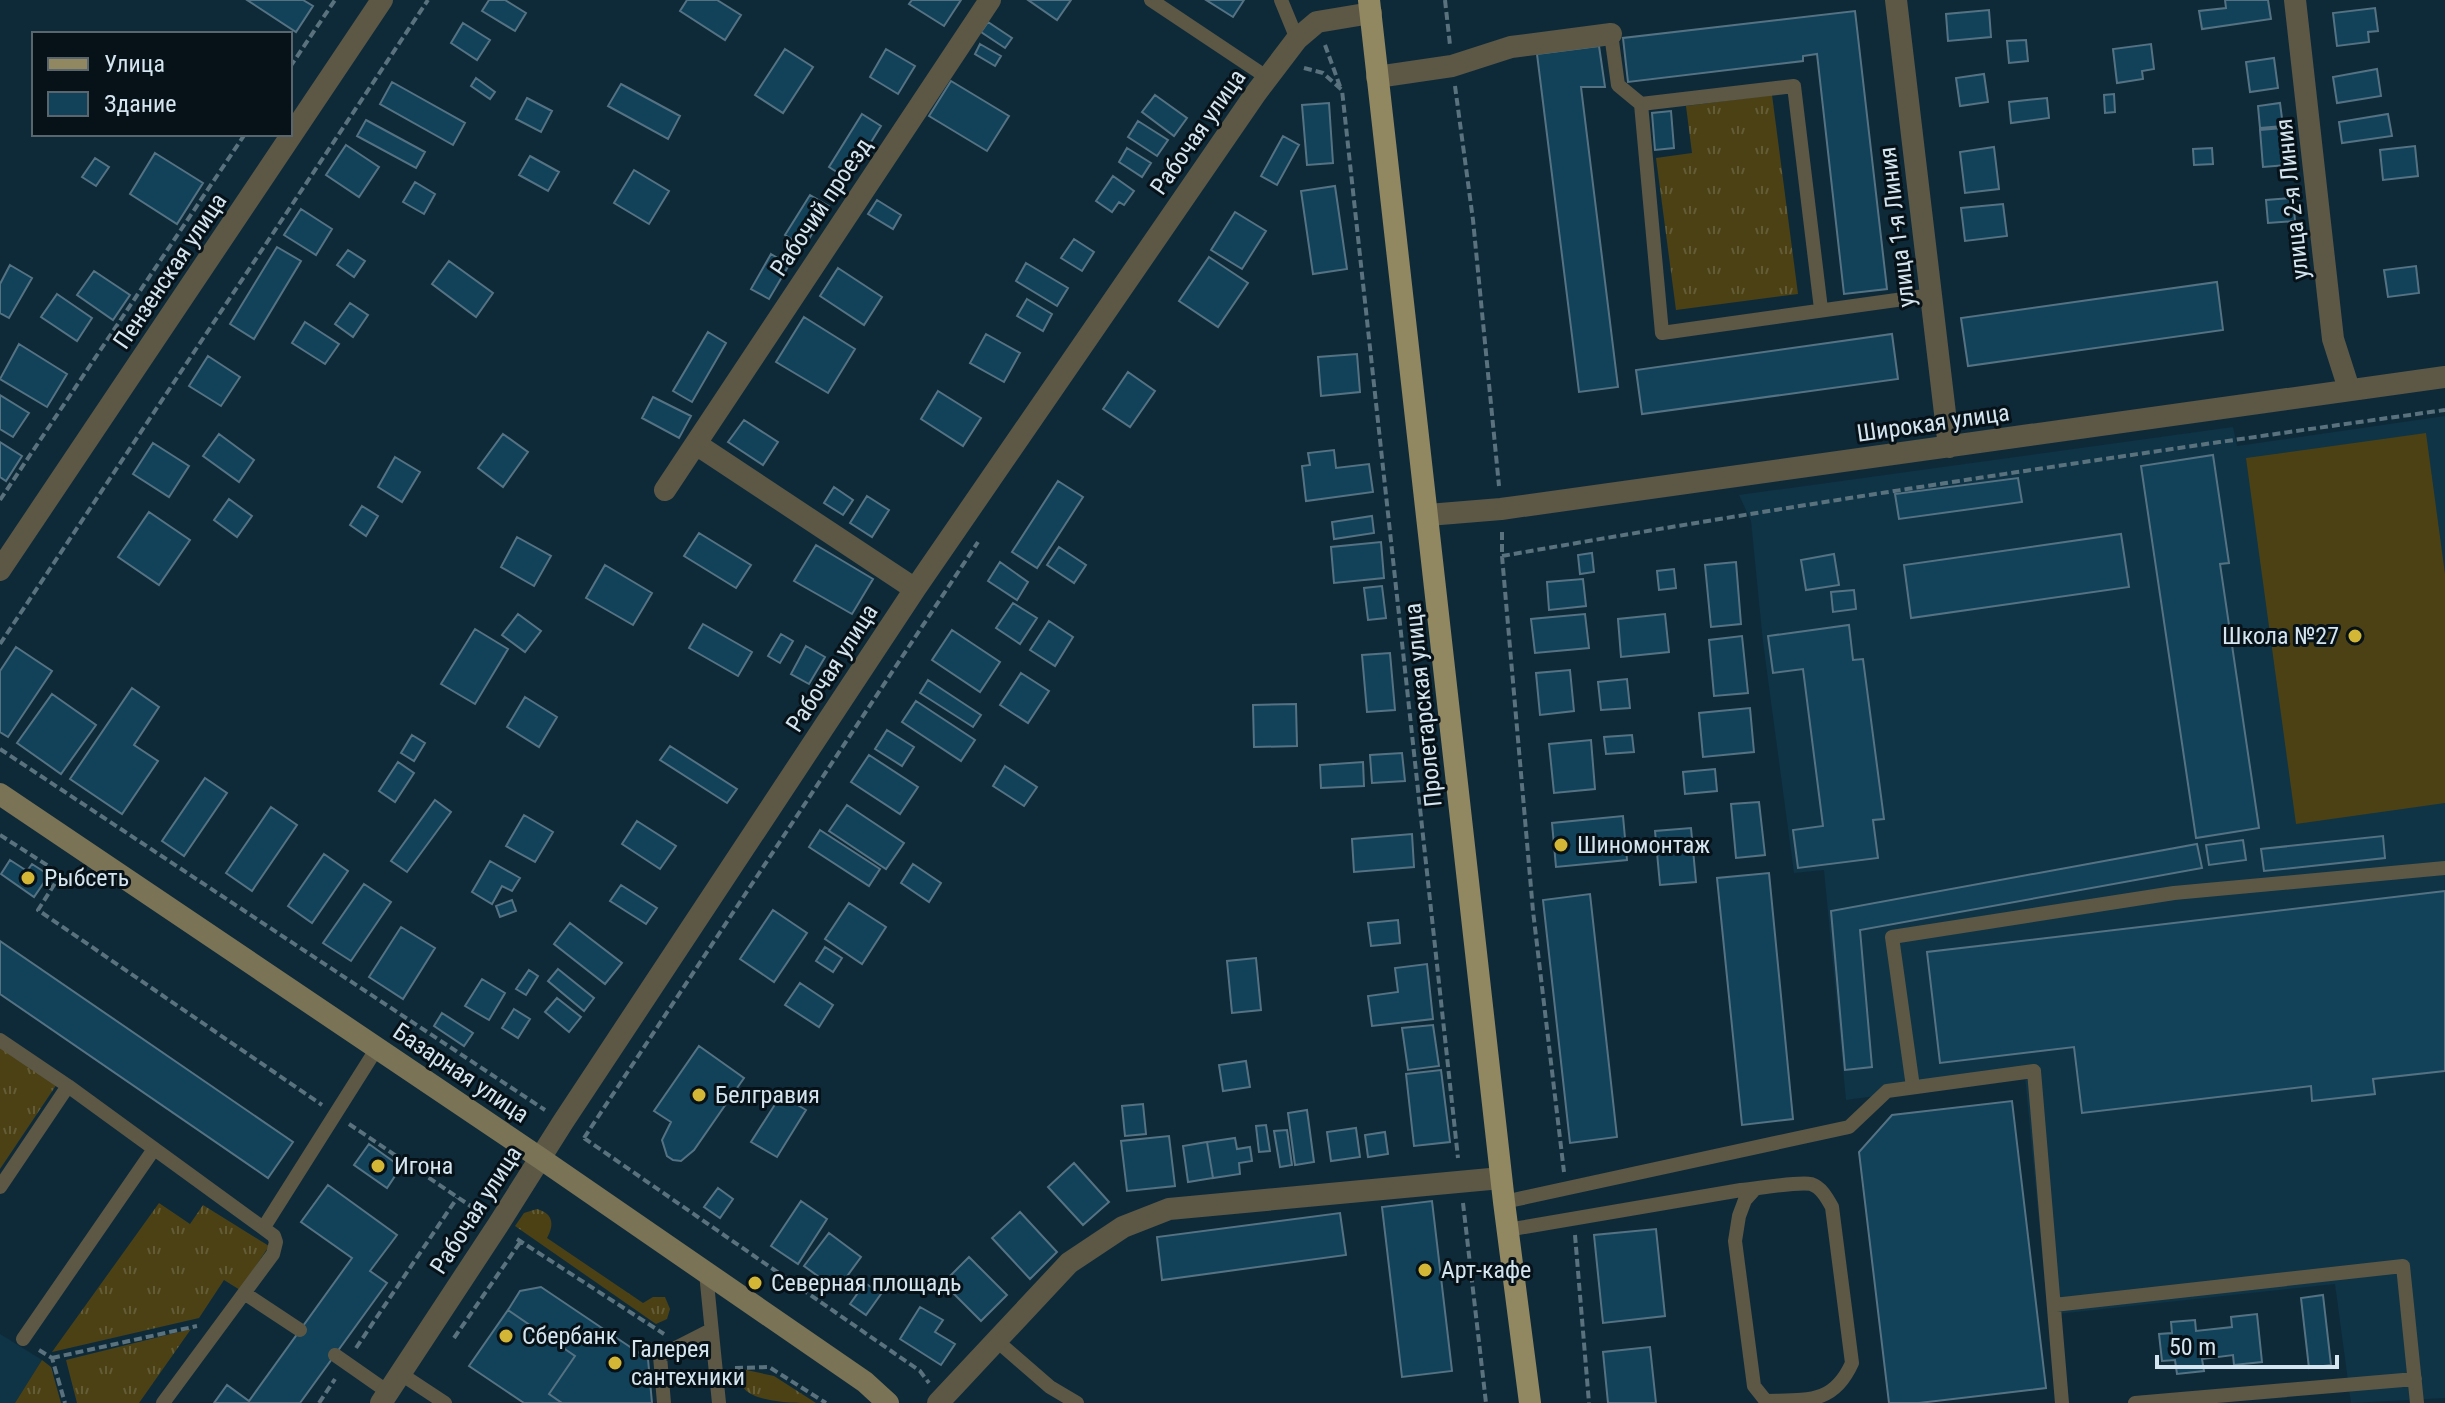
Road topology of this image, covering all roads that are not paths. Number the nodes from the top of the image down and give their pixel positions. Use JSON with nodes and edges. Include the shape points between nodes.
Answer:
{"nodes":[{"id":1,"x":382,"y":0,"type":"edge"},
{"id":2,"x":990,"y":0,"type":"edge"},
{"id":3,"x":1151,"y":0,"type":"edge"},
{"id":4,"x":1281,"y":0,"type":"edge"},
{"id":5,"x":1896,"y":0,"type":"edge"},
{"id":6,"x":2295,"y":0,"type":"edge"},
{"id":7,"x":1370,"y":7,"type":"edge"},
{"id":8,"x":1611,"y":34,"type":"joint"},
{"id":9,"x":1297,"y":39,"type":"junction"},
{"id":10,"x":1377,"y":77,"type":"junction"},
{"id":11,"x":1268,"y":78,"type":"junction"},
{"id":12,"x":1641,"y":104,"type":"junction"},
{"id":13,"x":292,"y":134,"type":"edge"},
{"id":14,"x":291,"y":136,"type":"edge"},
{"id":15,"x":1932,"y":295,"type":"junction"},
{"id":16,"x":1821,"y":309,"type":"junction"},
{"id":17,"x":2445,"y":377,"type":"edge"},
{"id":18,"x":2349,"y":389,"type":"junction"},
{"id":19,"x":696,"y":444,"type":"junction"},
{"id":20,"x":1949,"y":447,"type":"junction"},
{"id":21,"x":665,"y":490,"type":"dead end"},
{"id":22,"x":1428,"y":515,"type":"junction"},
{"id":23,"x":0,"y":570,"type":"edge"},
{"id":24,"x":915,"y":589,"type":"junction"},
{"id":25,"x":0,"y":794,"type":"edge"},
{"id":26,"x":2445,"y":868,"type":"edge"},
{"id":27,"x":0,"y":1040,"type":"edge"},
{"id":28,"x":377,"y":1048,"type":"junction"},
{"id":29,"x":68,"y":1086,"type":"junction"},
{"id":30,"x":1913,"y":1087,"type":"junction"},
{"id":31,"x":154,"y":1149,"type":"junction"},
{"id":32,"x":540,"y":1158,"type":"junction"},
{"id":33,"x":1501,"y":1178,"type":"junction"},
{"id":34,"x":0,"y":1187,"type":"edge"},
{"id":35,"x":1755,"y":1189,"type":"junction"},
{"id":36,"x":1504,"y":1202,"type":"junction"},
{"id":37,"x":264,"y":1227,"type":"junction"},
{"id":38,"x":1507,"y":1230,"type":"junction"},
{"id":39,"x":706,"y":1273,"type":"junction"},
{"id":40,"x":244,"y":1293,"type":"junction"},
{"id":41,"x":2054,"y":1305,"type":"junction"},
{"id":42,"x":300,"y":1330,"type":"dead end"},
{"id":43,"x":711,"y":1330,"type":"junction"},
{"id":44,"x":23,"y":1339,"type":"road end"},
{"id":45,"x":997,"y":1341,"type":"junction"},
{"id":46,"x":341,"y":1358,"type":"road end"},
{"id":47,"x":2415,"y":1379,"type":"junction"},
{"id":48,"x":390,"y":1390,"type":"edge"},
{"id":49,"x":718,"y":1398,"type":"edge"},
{"id":50,"x":940,"y":1402,"type":"edge"},
{"id":51,"x":163,"y":1403,"type":"edge"},
{"id":52,"x":445,"y":1403,"type":"edge"},
{"id":53,"x":664,"y":1403,"type":"edge"},
{"id":54,"x":734,"y":1403,"type":"edge"},
{"id":55,"x":888,"y":1403,"type":"edge"},
{"id":56,"x":1077,"y":1403,"type":"edge"},
{"id":57,"x":1530,"y":1403,"type":"edge"},
{"id":58,"x":2062,"y":1403,"type":"edge"},
{"id":59,"x":2135,"y":1403,"type":"edge"},
{"id":60,"x":2417,"y":1403,"type":"edge"}],
"edges":[{"from":1,"to":13,"type":"street","name":"Пензенская улица"},
{"from":2,"to":19,"type":"street","name":"Рабочий проезд"},
{"from":3,"to":11,"type":"lane"},
{"from":4,"to":9,"type":"lane"},
{"from":5,"to":15,"type":"street","name":"улица 1-я Линия"},
{"from":6,"to":18,"type":"street","name":"улица 2-я Линия","via":[[2333,339]]},
{"from":7,"to":9,"type":"street","name":"Рабочая улица","via":[[1317,22]]},
{"from":7,"to":10,"type":"main road","name":"Пролетарская улица"},
{"from":8,"to":10,"type":"street","via":[[1511,47],[1452,66]]},
{"from":8,"to":12,"type":"lane","via":[[1618,85]]},
{"from":9,"to":11,"type":"street","name":"Рабочая улица"},
{"from":10,"to":22,"type":"main road","name":"Пролетарская улица"},
{"from":11,"to":24,"type":"street","name":"Рабочая улица"},
{"from":12,"to":16,"type":"lane","via":[[1794,86]]},
{"from":12,"to":16,"type":"lane","via":[[1662,333]]},
{"from":14,"to":23,"type":"street","name":"Пензенская улица"},
{"from":15,"to":16,"type":"lane"},
{"from":15,"to":20,"type":"street","name":"улица 1-я Линия"},
{"from":17,"to":18,"type":"street","name":"Широкая улица"},
{"from":18,"to":20,"type":"street","name":"Широкая улица"},
{"from":19,"to":21,"type":"street","name":"Рабочий проезд"},
{"from":19,"to":24,"type":"street"},
{"from":20,"to":22,"type":"street","name":"Широкая улица"},
{"from":22,"to":33,"type":"main road","name":"Пролетарская улица"},
{"from":24,"to":32,"type":"street","name":"Рабочая улица"},
{"from":25,"to":28,"type":"main road","name":"Базарная улица"},
{"from":26,"to":30,"type":"lane","via":[[2174,893],[1892,937]]},
{"from":27,"to":29,"type":"lane"},
{"from":28,"to":32,"type":"main road","name":"Базарная улица"},
{"from":28,"to":37,"type":"lane"},
{"from":29,"to":31,"type":"lane"},
{"from":29,"to":34,"type":"lane"},
{"from":30,"to":36,"type":"lane","via":[[1887,1091],[1849,1127]]},
{"from":30,"to":41,"type":"lane","via":[[2034,1071]]},
{"from":31,"to":37,"type":"lane"},
{"from":31,"to":44,"type":"lane"},
{"from":32,"to":39,"type":"main road","name":"Базарная улица"},
{"from":32,"to":48,"type":"street","name":"Рабочая улица"},
{"from":33,"to":36,"type":"main road","name":"Пролетарская улица"},
{"from":33,"to":45,"type":"street","via":[[1169,1209],[1123,1227],[1069,1263]]},
{"from":35,"to":35,"type":"lane","via":[[1811,1184],[1832,1207],[1852,1363],[1831,1396],[1766,1401],[1754,1386],[1735,1241],[1742,1208]]},
{"from":35,"to":38,"type":"lane"},
{"from":36,"to":38,"type":"main road","name":"Пролетарская улица"},
{"from":37,"to":40,"type":"lane","via":[[274,1236],[275,1248]]},
{"from":38,"to":57,"type":"main road","name":"Пролетарская улица"},
{"from":39,"to":43,"type":"lane"},
{"from":39,"to":55,"type":"main road","name":"Базарная улица"},
{"from":40,"to":42,"type":"lane"},
{"from":40,"to":51,"type":"lane"},
{"from":41,"to":47,"type":"lane","via":[[2403,1266]]},
{"from":41,"to":58,"type":"lane"},
{"from":43,"to":49,"type":"lane"},
{"from":43,"to":53,"type":"lane","via":[[660,1356]]},
{"from":45,"to":50,"type":"street"},
{"from":45,"to":56,"type":"lane"},
{"from":46,"to":48,"type":"lane"},
{"from":47,"to":59,"type":"lane"},
{"from":47,"to":60,"type":"lane"},
{"from":48,"to":52,"type":"lane"},
{"from":49,"to":54,"type":"lane"}]}
